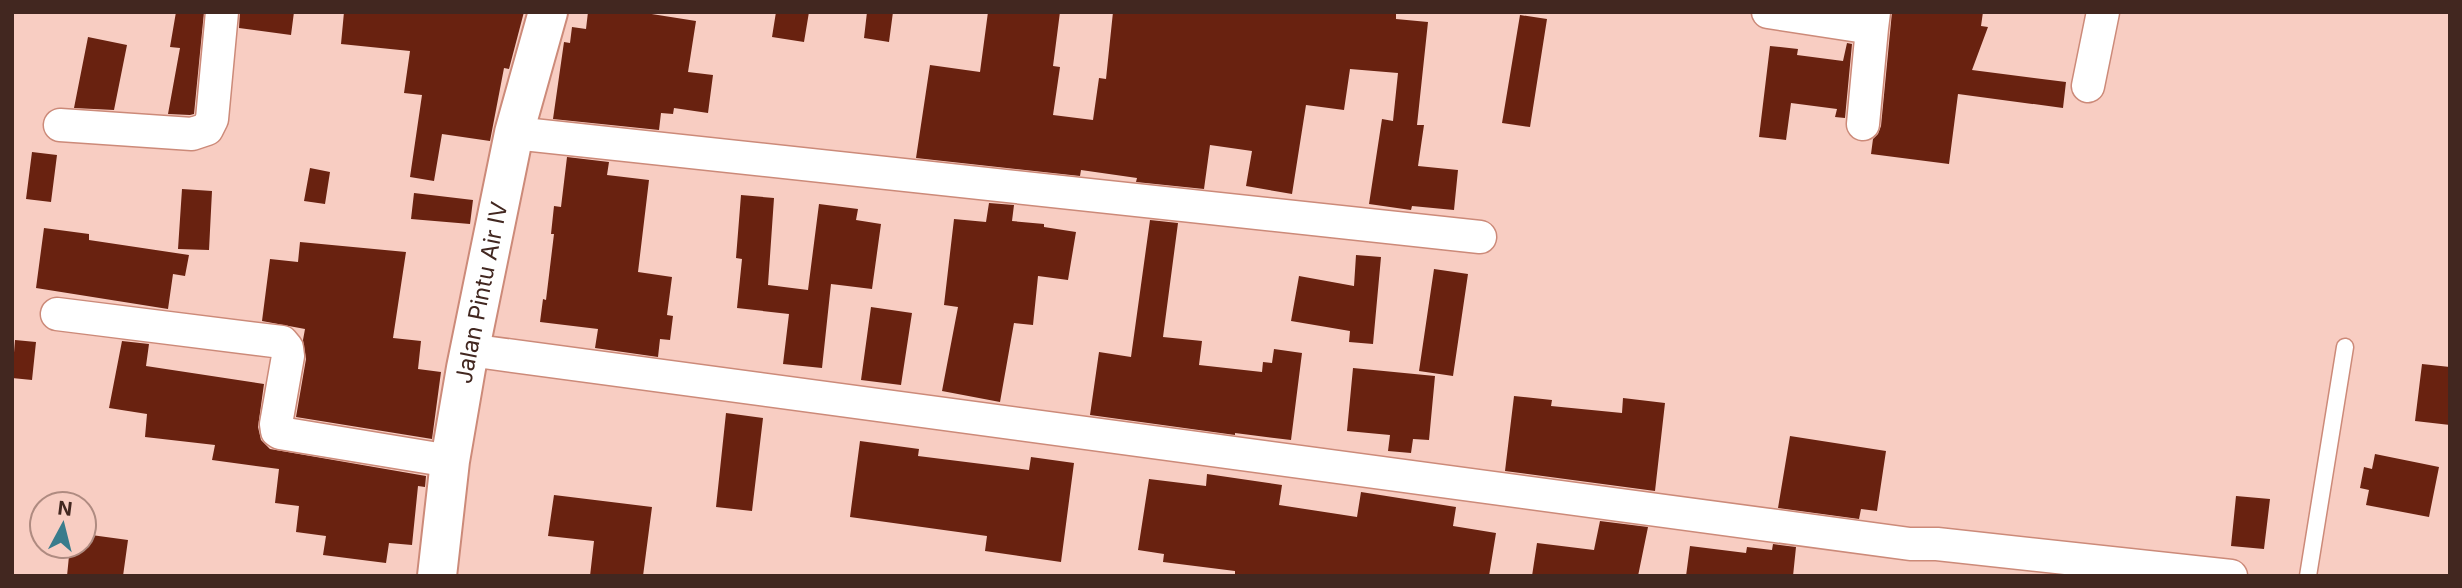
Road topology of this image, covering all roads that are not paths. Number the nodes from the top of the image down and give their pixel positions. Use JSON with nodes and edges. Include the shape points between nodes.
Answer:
{"nodes":[{"id":1,"x":222,"y":12,"type":"edge"},
{"id":2,"x":548,"y":12,"type":"edge"},
{"id":3,"x":1768,"y":12,"type":"edge"},
{"id":4,"x":2103,"y":12,"type":"edge"},
{"id":5,"x":1873,"y":20,"type":"edge"},
{"id":6,"x":2088,"y":86,"type":"dead end"},
{"id":7,"x":1863,"y":124,"type":"dead end"},
{"id":8,"x":60,"y":125,"type":"dead end"},
{"id":9,"x":514,"y":133,"type":"junction"},
{"id":10,"x":1480,"y":237,"type":"dead end"},
{"id":11,"x":57,"y":314,"type":"dead end"},
{"id":12,"x":2345,"y":347,"type":"dead end"},
{"id":13,"x":469,"y":350,"type":"junction"},
{"id":14,"x":450,"y":461,"type":"junction"},
{"id":15,"x":437,"y":576,"type":"edge"},
{"id":16,"x":2231,"y":576,"type":"edge"},
{"id":17,"x":2308,"y":576,"type":"edge"}],
"edges":[{"from":1,"to":8,"type":"street","via":[[212,119],[207,129],[192,134]]},
{"from":2,"to":9,"type":"main road","name":"Jalan Pintu Air IV"},
{"from":3,"to":5,"type":"street"},
{"from":4,"to":6,"type":"street"},
{"from":5,"to":7,"type":"street"},
{"from":9,"to":10,"type":"street"},
{"from":9,"to":13,"type":"main road","name":"Jalan Pintu Air IV"},
{"from":11,"to":14,"type":"street","via":[[282,342],[288,356],[277,431]]},
{"from":12,"to":17,"type":"lane"},
{"from":13,"to":14,"type":"main road","name":"Jalan Pintu Air IV"},
{"from":13,"to":16,"type":"street","via":[[1896,542]]},
{"from":14,"to":15,"type":"main road","name":"Jalan Pintu Air IV"}]}
